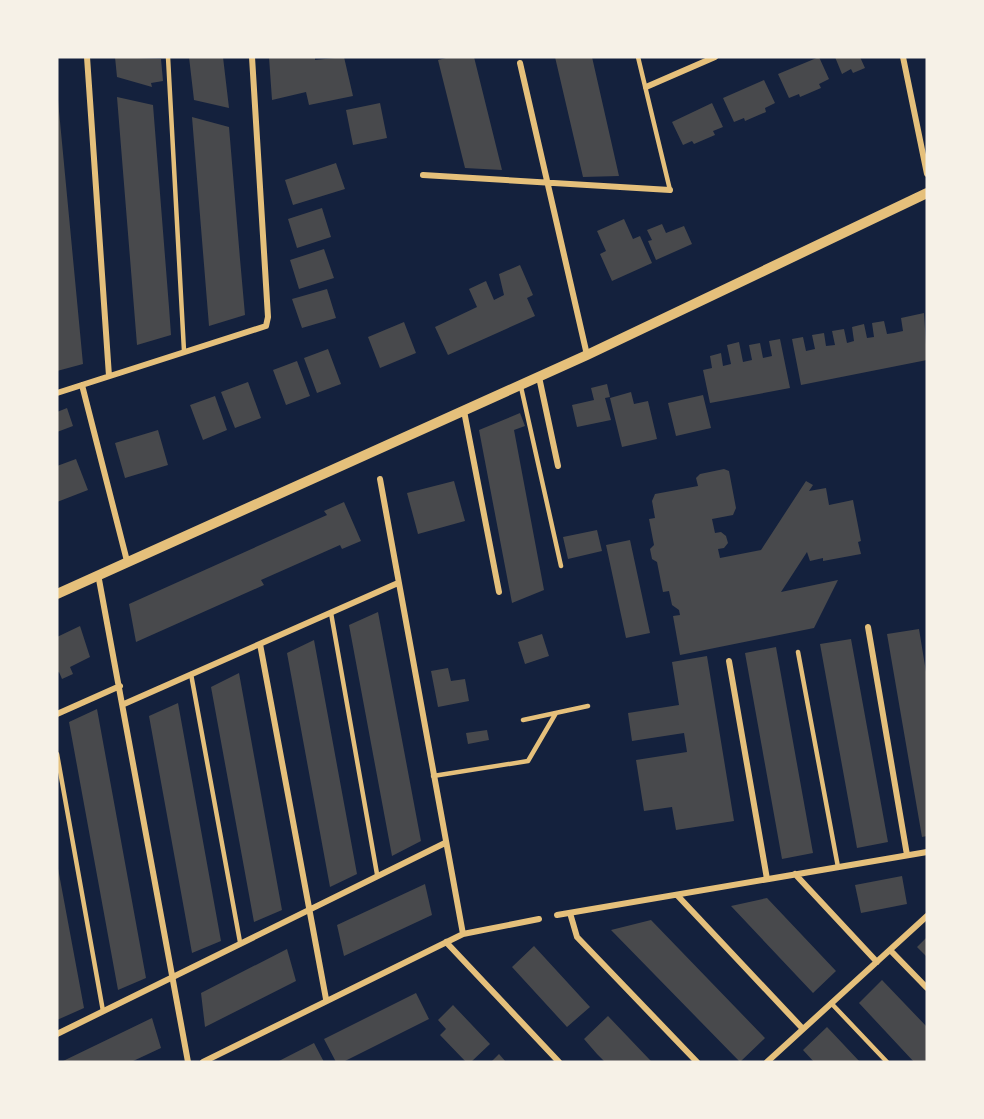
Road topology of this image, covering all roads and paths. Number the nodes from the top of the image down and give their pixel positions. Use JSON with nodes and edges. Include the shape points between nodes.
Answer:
{"nodes":[{"id":1,"x":87,"y":57,"type":"edge"},
{"id":2,"x":168,"y":57,"type":"edge"},
{"id":3,"x":252,"y":57,"type":"edge"},
{"id":4,"x":638,"y":57,"type":"edge"},
{"id":5,"x":715,"y":57,"type":"edge"},
{"id":6,"x":903,"y":57,"type":"edge"},
{"id":7,"x":520,"y":63,"type":"dead end"},
{"id":8,"x":646,"y":87,"type":"junction"},
{"id":9,"x":927,"y":174,"type":"edge"},
{"id":10,"x":423,"y":175,"type":"dead end"},
{"id":11,"x":547,"y":183,"type":"junction"},
{"id":12,"x":670,"y":190,"type":"joint"},
{"id":13,"x":927,"y":193,"type":"edge"},
{"id":14,"x":184,"y":351,"type":"junction"},
{"id":15,"x":587,"y":355,"type":"junction"},
{"id":16,"x":109,"y":376,"type":"junction"},
{"id":17,"x":538,"y":377,"type":"junction"},
{"id":18,"x":82,"y":385,"type":"junction"},
{"id":19,"x":520,"y":385,"type":"junction"},
{"id":20,"x":57,"y":393,"type":"edge"},
{"id":21,"x":464,"y":411,"type":"junction"},
{"id":22,"x":558,"y":466,"type":"dead end"},
{"id":23,"x":380,"y":479,"type":"dead end"},
{"id":24,"x":128,"y":561,"type":"junction"},
{"id":25,"x":561,"y":566,"type":"dead end"},
{"id":26,"x":98,"y":574,"type":"junction"},
{"id":27,"x":398,"y":583,"type":"junction"},
{"id":28,"x":499,"y":592,"type":"dead end"},
{"id":29,"x":57,"y":594,"type":"edge"},
{"id":30,"x":331,"y":613,"type":"junction"},
{"id":31,"x":868,"y":627,"type":"dead end"},
{"id":32,"x":260,"y":644,"type":"junction"},
{"id":33,"x":798,"y":652,"type":"dead end"},
{"id":34,"x":729,"y":662,"type":"dead end"},
{"id":35,"x":191,"y":674,"type":"junction"},
{"id":36,"x":120,"y":686,"type":"junction"},
{"id":37,"x":124,"y":704,"type":"junction"},
{"id":38,"x":588,"y":706,"type":"dead end"},
{"id":39,"x":556,"y":713,"type":"junction"},
{"id":40,"x":57,"y":714,"type":"edge"},
{"id":41,"x":523,"y":720,"type":"dead end"},
{"id":42,"x":57,"y":754,"type":"edge"},
{"id":43,"x":433,"y":776,"type":"junction"},
{"id":44,"x":445,"y":843,"type":"junction"},
{"id":45,"x":927,"y":852,"type":"edge"},
{"id":46,"x":907,"y":855,"type":"junction"},
{"id":47,"x":838,"y":867,"type":"junction"},
{"id":48,"x":377,"y":874,"type":"junction"},
{"id":49,"x":795,"y":874,"type":"junction"},
{"id":50,"x":767,"y":879,"type":"junction"},
{"id":51,"x":677,"y":895,"type":"junction"},
{"id":52,"x":308,"y":909,"type":"junction"},
{"id":53,"x":570,"y":913,"type":"junction"},
{"id":54,"x":557,"y":915,"type":"dead end"},
{"id":55,"x":927,"y":916,"type":"edge"},
{"id":56,"x":538,"y":919,"type":"dead end"},
{"id":57,"x":463,"y":934,"type":"junction"},
{"id":58,"x":240,"y":942,"type":"junction"},
{"id":59,"x":446,"y":942,"type":"junction"},
{"id":60,"x":890,"y":950,"type":"junction"},
{"id":61,"x":877,"y":962,"type":"junction"},
{"id":62,"x":172,"y":976,"type":"junction"},
{"id":63,"x":927,"y":988,"type":"edge"},
{"id":64,"x":326,"y":999,"type":"junction"},
{"id":65,"x":831,"y":1003,"type":"junction"},
{"id":66,"x":103,"y":1011,"type":"junction"},
{"id":67,"x":803,"y":1029,"type":"junction"},
{"id":68,"x":57,"y":1034,"type":"edge"},
{"id":69,"x":772,"y":1060,"type":"edge"},
{"id":70,"x":188,"y":1062,"type":"edge"},
{"id":71,"x":203,"y":1062,"type":"edge"},
{"id":72,"x":559,"y":1062,"type":"edge"},
{"id":73,"x":697,"y":1062,"type":"edge"},
{"id":74,"x":887,"y":1062,"type":"edge"}],
"edges":[{"from":1,"to":16,"type":"street"},
{"from":2,"to":14,"type":"lane"},
{"from":3,"to":14,"type":"street","via":[[266,326]]},
{"from":4,"to":8,"type":"lane"},
{"from":5,"to":8,"type":"street"},
{"from":6,"to":9,"type":"street"},
{"from":7,"to":11,"type":"street"},
{"from":8,"to":12,"type":"lane"},
{"from":10,"to":11,"type":"street"},
{"from":11,"to":12,"type":"street"},
{"from":11,"to":15,"type":"street"},
{"from":13,"to":15,"type":"street"},
{"from":14,"to":16,"type":"street"},
{"from":15,"to":17,"type":"street"},
{"from":16,"to":18,"type":"street"},
{"from":17,"to":19,"type":"street"},
{"from":17,"to":22,"type":"street"},
{"from":18,"to":20,"type":"street"},
{"from":18,"to":24,"type":"street"},
{"from":19,"to":21,"type":"street"},
{"from":19,"to":25,"type":"lane"},
{"from":21,"to":24,"type":"street"},
{"from":21,"to":28,"type":"street"},
{"from":23,"to":27,"type":"street"},
{"from":24,"to":26,"type":"street"},
{"from":26,"to":29,"type":"street"},
{"from":26,"to":36,"type":"street"},
{"from":27,"to":30,"type":"street"},
{"from":27,"to":43,"type":"street"},
{"from":30,"to":32,"type":"street"},
{"from":30,"to":48,"type":"lane"},
{"from":31,"to":46,"type":"street"},
{"from":32,"to":35,"type":"street"},
{"from":32,"to":52,"type":"street"},
{"from":33,"to":47,"type":"lane"},
{"from":34,"to":50,"type":"street"},
{"from":35,"to":37,"type":"street"},
{"from":35,"to":58,"type":"lane"},
{"from":36,"to":37,"type":"street"},
{"from":36,"to":40,"type":"street"},
{"from":37,"to":62,"type":"street"},
{"from":38,"to":39,"type":"lane"},
{"from":39,"to":41,"type":"lane"},
{"from":39,"to":43,"type":"lane","via":[[528,761]]},
{"from":42,"to":66,"type":"lane"},
{"from":43,"to":44,"type":"street"},
{"from":44,"to":48,"type":"street"},
{"from":44,"to":57,"type":"street"},
{"from":45,"to":46,"type":"street"},
{"from":46,"to":47,"type":"street"},
{"from":47,"to":49,"type":"street"},
{"from":48,"to":52,"type":"street"},
{"from":49,"to":50,"type":"street"},
{"from":49,"to":61,"type":"street"},
{"from":50,"to":51,"type":"street"},
{"from":51,"to":53,"type":"street"},
{"from":51,"to":67,"type":"street"},
{"from":52,"to":58,"type":"street"},
{"from":52,"to":64,"type":"street"},
{"from":53,"to":54,"type":"street"},
{"from":53,"to":73,"type":"street","via":[[577,937]]},
{"from":55,"to":60,"type":"street"},
{"from":56,"to":57,"type":"street"},
{"from":57,"to":59,"type":"street"},
{"from":58,"to":62,"type":"street"},
{"from":59,"to":64,"type":"street"},
{"from":59,"to":72,"type":"street"},
{"from":60,"to":61,"type":"street"},
{"from":60,"to":63,"type":"street"},
{"from":61,"to":65,"type":"street"},
{"from":62,"to":66,"type":"street"},
{"from":62,"to":70,"type":"street"},
{"from":64,"to":71,"type":"street"},
{"from":65,"to":67,"type":"street"},
{"from":65,"to":74,"type":"lane"},
{"from":66,"to":68,"type":"street"},
{"from":67,"to":69,"type":"street"}]}
